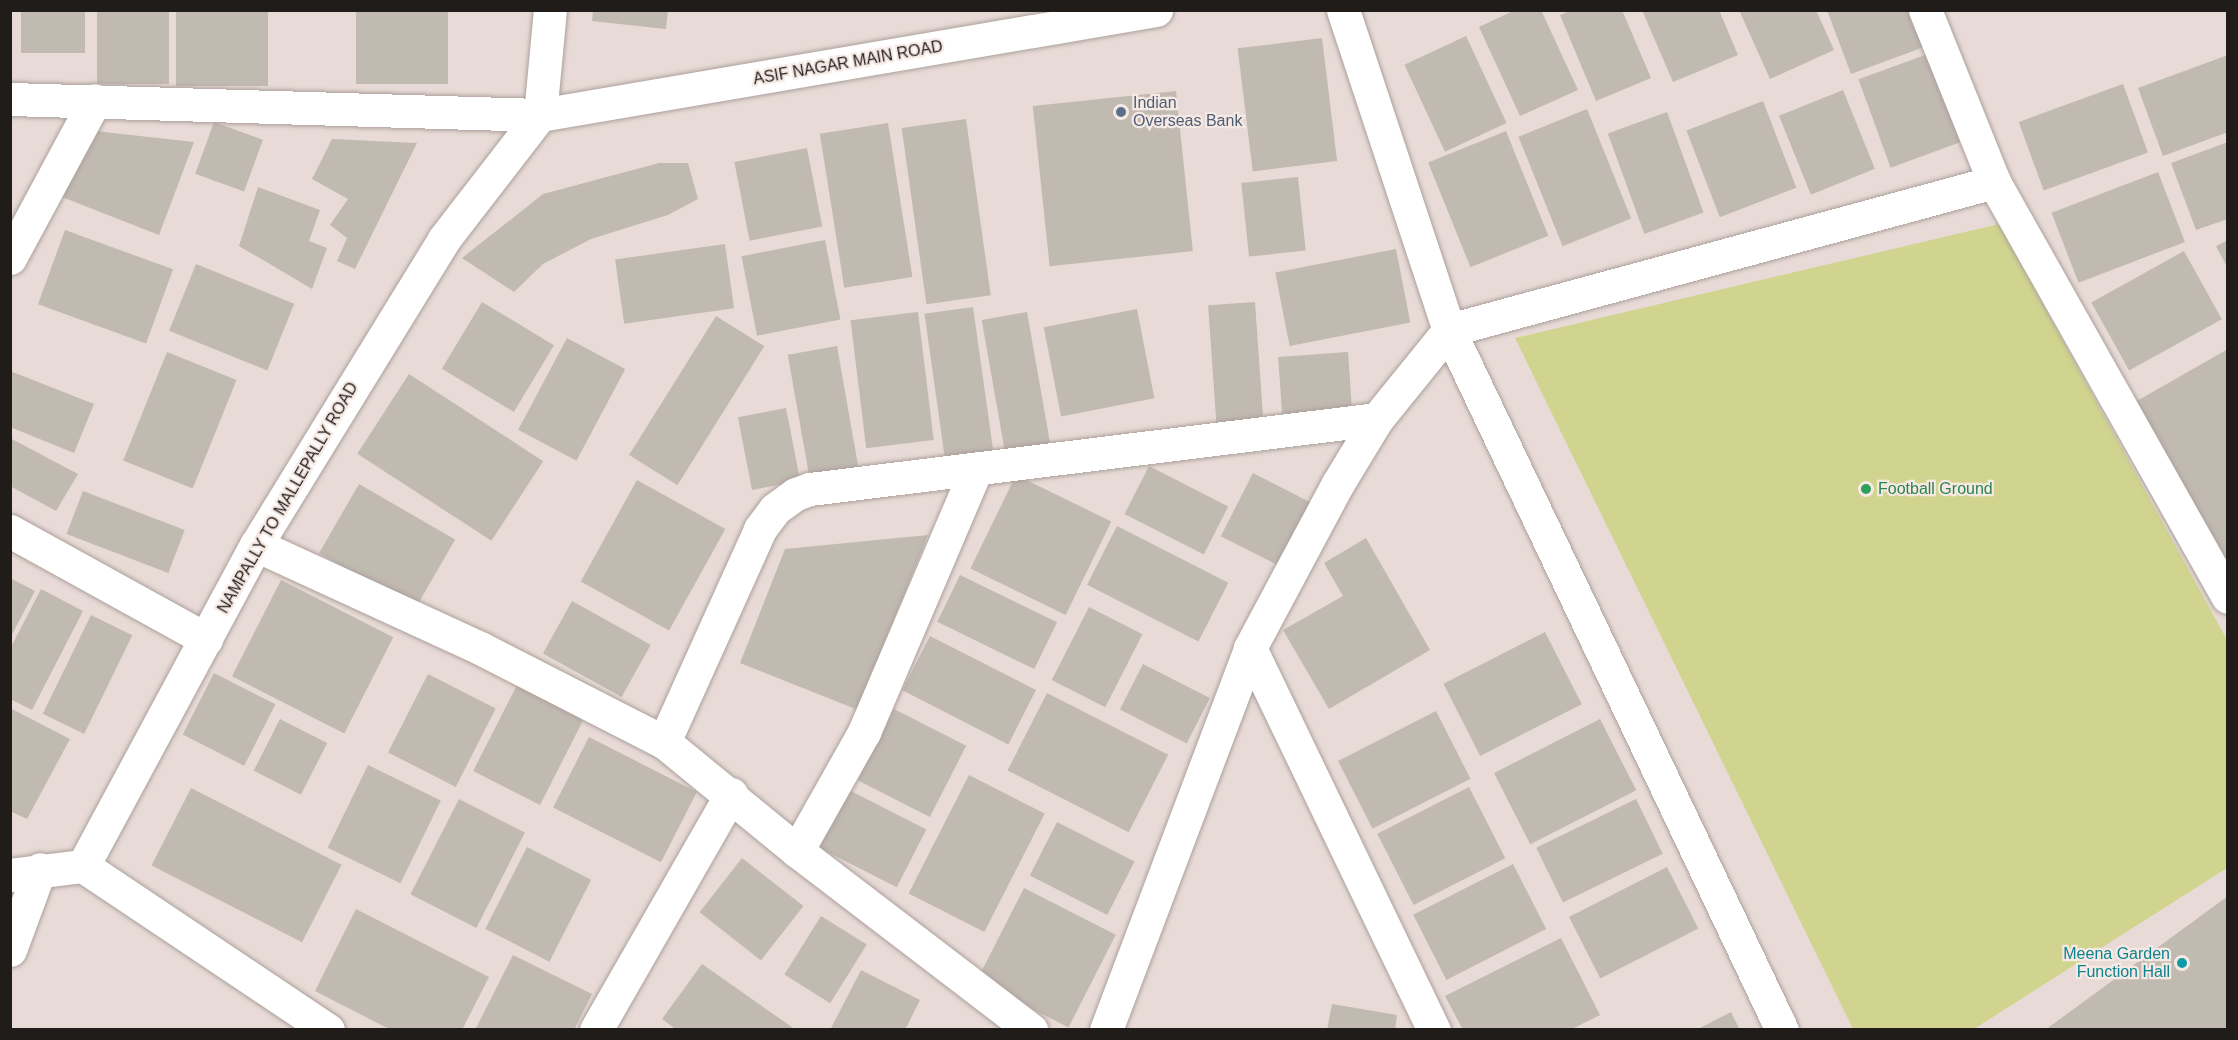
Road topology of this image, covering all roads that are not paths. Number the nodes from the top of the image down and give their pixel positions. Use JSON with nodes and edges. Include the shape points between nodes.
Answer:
{"nodes":[{"id":1,"x":550,"y":10,"type":"edge"},
{"id":2,"x":1156,"y":10,"type":"edge"},
{"id":3,"x":1343,"y":10,"type":"edge"},
{"id":4,"x":1925,"y":10,"type":"edge"},
{"id":5,"x":10,"y":99,"type":"edge"},
{"id":6,"x":95,"y":100,"type":"junction"},
{"id":7,"x":540,"y":116,"type":"junction"},
{"id":8,"x":1994,"y":182,"type":"junction"},
{"id":9,"x":10,"y":258,"type":"edge"},
{"id":10,"x":1449,"y":330,"type":"junction"},
{"id":11,"x":1377,"y":419,"type":"junction"},
{"id":12,"x":975,"y":472,"type":"junction"},
{"id":13,"x":10,"y":531,"type":"edge"},
{"id":14,"x":256,"y":545,"type":"junction"},
{"id":15,"x":2228,"y":597,"type":"edge"},
{"id":16,"x":206,"y":639,"type":"junction"},
{"id":17,"x":1250,"y":648,"type":"junction"},
{"id":18,"x":664,"y":742,"type":"junction"},
{"id":19,"x":731,"y":794,"type":"junction"},
{"id":20,"x":797,"y":850,"type":"junction"},
{"id":21,"x":83,"y":866,"type":"junction"},
{"id":22,"x":25,"y":872,"type":"edge"},
{"id":23,"x":10,"y":950,"type":"edge"},
{"id":24,"x":311,"y":1024,"type":"edge"},
{"id":25,"x":596,"y":1029,"type":"edge"},
{"id":26,"x":1031,"y":1029,"type":"edge"},
{"id":27,"x":1106,"y":1029,"type":"edge"},
{"id":28,"x":1434,"y":1029,"type":"edge"},
{"id":29,"x":1782,"y":1029,"type":"edge"}],
"edges":[{"from":1,"to":7,"type":"street"},
{"from":2,"to":7,"type":"street","name":"ASIF NAGAR MAIN ROAD"},
{"from":3,"to":10,"type":"street"},
{"from":4,"to":8,"type":"street"},
{"from":5,"to":6,"type":"street","name":"ASIF NAGAR MAIN ROAD"},
{"from":6,"to":7,"type":"street","name":"ASIF NAGAR MAIN ROAD"},
{"from":6,"to":9,"type":"street"},
{"from":7,"to":14,"type":"street","name":"NAMPALLY TO MALLEPALLY ROAD","via":[[444,239]]},
{"from":8,"to":10,"type":"street"},
{"from":8,"to":15,"type":"street"},
{"from":10,"to":11,"type":"street"},
{"from":10,"to":29,"type":"street"},
{"from":11,"to":12,"type":"street"},
{"from":11,"to":17,"type":"street","via":[[1337,484]]},
{"from":12,"to":18,"type":"street","via":[[810,489],[775,509],[760,529]]},
{"from":12,"to":20,"type":"street","via":[[864,732]]},
{"from":13,"to":16,"type":"street"},
{"from":14,"to":16,"type":"street","name":"NAMPALLY TO MALLEPALLY ROAD"},
{"from":14,"to":18,"type":"street","via":[[482,649]]},
{"from":16,"to":21,"type":"street","name":"NAMPALLY TO MALLEPALLY ROAD"},
{"from":17,"to":27,"type":"street"},
{"from":17,"to":28,"type":"street"},
{"from":18,"to":19,"type":"street"},
{"from":19,"to":20,"type":"street"},
{"from":19,"to":25,"type":"street"},
{"from":20,"to":26,"type":"street"},
{"from":21,"to":22,"type":"street"},
{"from":21,"to":24,"type":"street"},
{"from":22,"to":23,"type":"street"}]}
